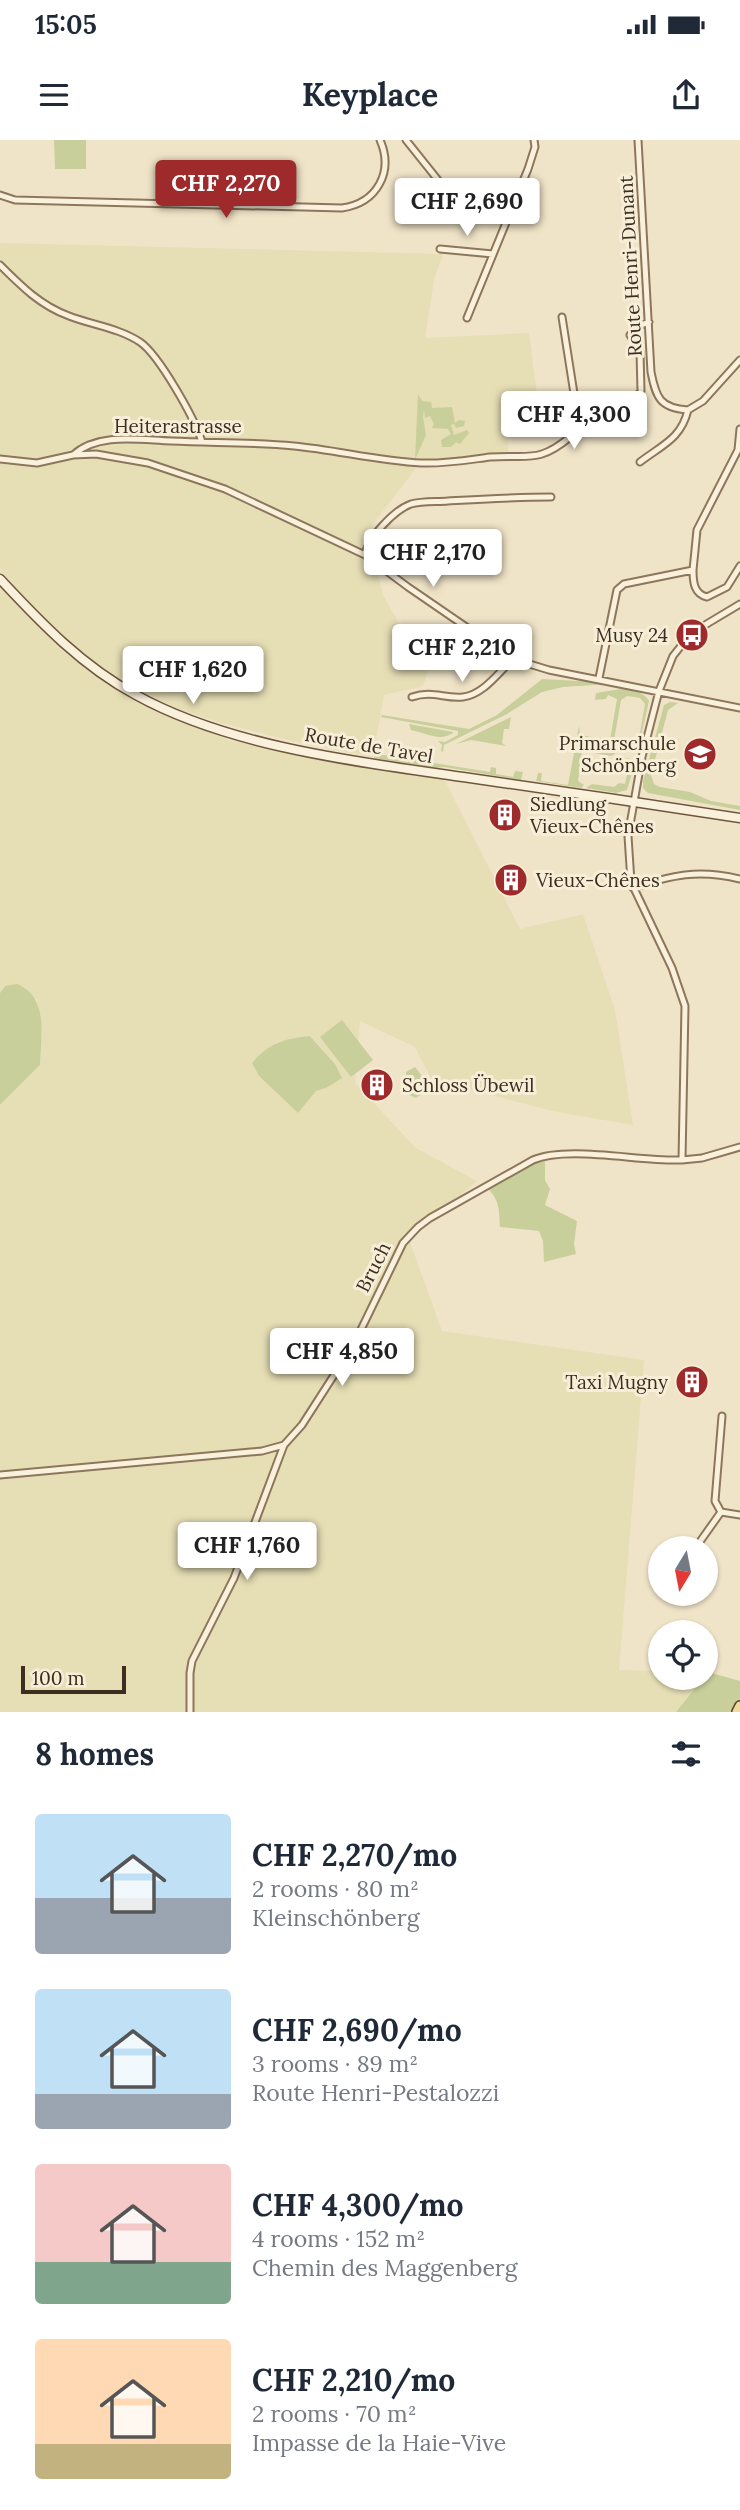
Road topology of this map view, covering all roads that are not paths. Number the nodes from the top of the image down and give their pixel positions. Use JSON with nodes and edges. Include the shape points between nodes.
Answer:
{"nodes":[{"id":1,"x":380,"y":140,"type":"edge"},
{"id":2,"x":405,"y":140,"type":"edge"},
{"id":3,"x":534,"y":140,"type":"edge"},
{"id":4,"x":638,"y":140,"type":"edge"},
{"id":5,"x":438,"y":180,"type":"dead end"},
{"id":6,"x":0,"y":195,"type":"edge"},
{"id":7,"x":440,"y":249,"type":"dead end"},
{"id":8,"x":493,"y":254,"type":"junction"},
{"id":9,"x":0,"y":265,"type":"edge"},
{"id":10,"x":562,"y":317,"type":"dead end"},
{"id":11,"x":467,"y":318,"type":"dead end"},
{"id":12,"x":649,"y":322,"type":"junction"},
{"id":13,"x":740,"y":360,"type":"edge"},
{"id":14,"x":688,"y":410,"type":"junction"},
{"id":15,"x":555,"y":423,"type":"dead end"},
{"id":16,"x":740,"y":429,"type":"edge"},
{"id":17,"x":202,"y":442,"type":"junction"},
{"id":18,"x":73,"y":455,"type":"junction"},
{"id":19,"x":0,"y":459,"type":"edge"},
{"id":20,"x":640,"y":462,"type":"dead end"},
{"id":21,"x":551,"y":497,"type":"dead end"},
{"id":22,"x":365,"y":555,"type":"junction"},
{"id":23,"x":740,"y":566,"type":"edge"},
{"id":24,"x":692,"y":570,"type":"junction"},
{"id":25,"x":0,"y":579,"type":"edge"},
{"id":26,"x":740,"y":604,"type":"edge"},
{"id":27,"x":513,"y":659,"type":"junction"},
{"id":28,"x":598,"y":678,"type":"junction"},
{"id":29,"x":659,"y":691,"type":"junction"},
{"id":30,"x":412,"y":696,"type":"dead end"},
{"id":31,"x":740,"y":708,"type":"edge"},
{"id":32,"x":632,"y":802,"type":"junction"},
{"id":33,"x":740,"y":818,"type":"edge"},
{"id":34,"x":740,"y":879,"type":"edge"},
{"id":35,"x":633,"y":888,"type":"junction"},
{"id":36,"x":740,"y":1147,"type":"edge"},
{"id":37,"x":682,"y":1160,"type":"junction"},
{"id":38,"x":722,"y":1416,"type":"dead end"},
{"id":39,"x":284,"y":1445,"type":"junction"},
{"id":40,"x":262,"y":1451,"type":"junction"},
{"id":41,"x":277,"y":1460,"type":"junction"},
{"id":42,"x":0,"y":1475,"type":"edge"},
{"id":43,"x":721,"y":1512,"type":"junction"},
{"id":44,"x":740,"y":1515,"type":"edge"},
{"id":45,"x":706,"y":1536,"type":"edge"},
{"id":46,"x":740,"y":1706,"type":"edge"},
{"id":47,"x":190,"y":1712,"type":"edge"},
{"id":48,"x":737,"y":1712,"type":"edge"}],
"edges":[{"from":1,"to":6,"type":"street","via":[[386,154],[380,183],[361,202],[342,208],[27,201]]},
{"from":2,"to":5,"type":"street"},
{"from":3,"to":8,"type":"street","via":[[528,169]]},
{"from":4,"to":12,"type":"street","name":"Route Henri-Dunant"},
{"from":7,"to":8,"type":"street"},
{"from":8,"to":11,"type":"street"},
{"from":9,"to":17,"type":"street","via":[[51,309],[129,336],[149,349]]},
{"from":10,"to":12,"type":"street","via":[[575,400],[637,396],[641,391],[640,352],[631,335],[636,327]]},
{"from":12,"to":14,"type":"street","name":"Route Henri-Dunant","via":[[651,372],[658,397],[669,407]]},
{"from":13,"to":14,"type":"street","via":[[703,401]]},
{"from":14,"to":20,"type":"street","via":[[679,433]]},
{"from":15,"to":17,"type":"street","name":"Heiterastrasse","via":[[569,428],[570,437],[553,451],[534,457],[470,461],[420,463],[293,446]]},
{"from":16,"to":24,"type":"street","via":[[738,450],[697,530]]},
{"from":17,"to":18,"type":"street","name":"Heiterastrasse","via":[[107,441],[84,446]]},
{"from":18,"to":19,"type":"street","via":[[37,463]]},
{"from":18,"to":22,"type":"street","name":"Heiterastrasse","via":[[113,455],[163,467],[225,489]]},
{"from":21,"to":22,"type":"street","via":[[411,504],[385,523]]},
{"from":22,"to":27,"type":"street","name":"Heiterastrasse"},
{"from":23,"to":24,"type":"street","via":[[727,587],[708,597],[694,586]]},
{"from":24,"to":28,"type":"street","via":[[624,584],[617,590]]},
{"from":25,"to":32,"type":"main road","name":"Route de Tavel","via":[[48,630],[100,673],[186,719],[317,753]]},
{"from":26,"to":29,"type":"street","via":[[681,646]]},
{"from":27,"to":28,"type":"street","name":"Heiterastrasse"},
{"from":27,"to":30,"type":"street","via":[[486,686],[464,697],[432,692]]},
{"from":28,"to":29,"type":"street","name":"Heiterastrasse"},
{"from":29,"to":31,"type":"street","name":"Heiterastrasse"},
{"from":29,"to":32,"type":"street"},
{"from":32,"to":33,"type":"main road","name":"Route de Tavel"},
{"from":32,"to":35,"type":"street","via":[[627,847]]},
{"from":34,"to":35,"type":"street","via":[[674,875]]},
{"from":35,"to":37,"type":"street","via":[[685,1006]]},
{"from":36,"to":37,"type":"street","name":"Bruch"},
{"from":37,"to":39,"type":"street","name":"Bruch","via":[[565,1154],[533,1160],[430,1218],[409,1236],[345,1360]]},
{"from":38,"to":43,"type":"street","via":[[715,1501]]},
{"from":39,"to":40,"type":"street"},
{"from":39,"to":41,"type":"street","name":"Bruch"},
{"from":40,"to":41,"type":"street"},
{"from":40,"to":42,"type":"street"},
{"from":41,"to":47,"type":"street","name":"Bruch","via":[[234,1578],[192,1661]]},
{"from":43,"to":44,"type":"street"},
{"from":43,"to":45,"type":"street"},
{"from":46,"to":48,"type":"main road"}]}
